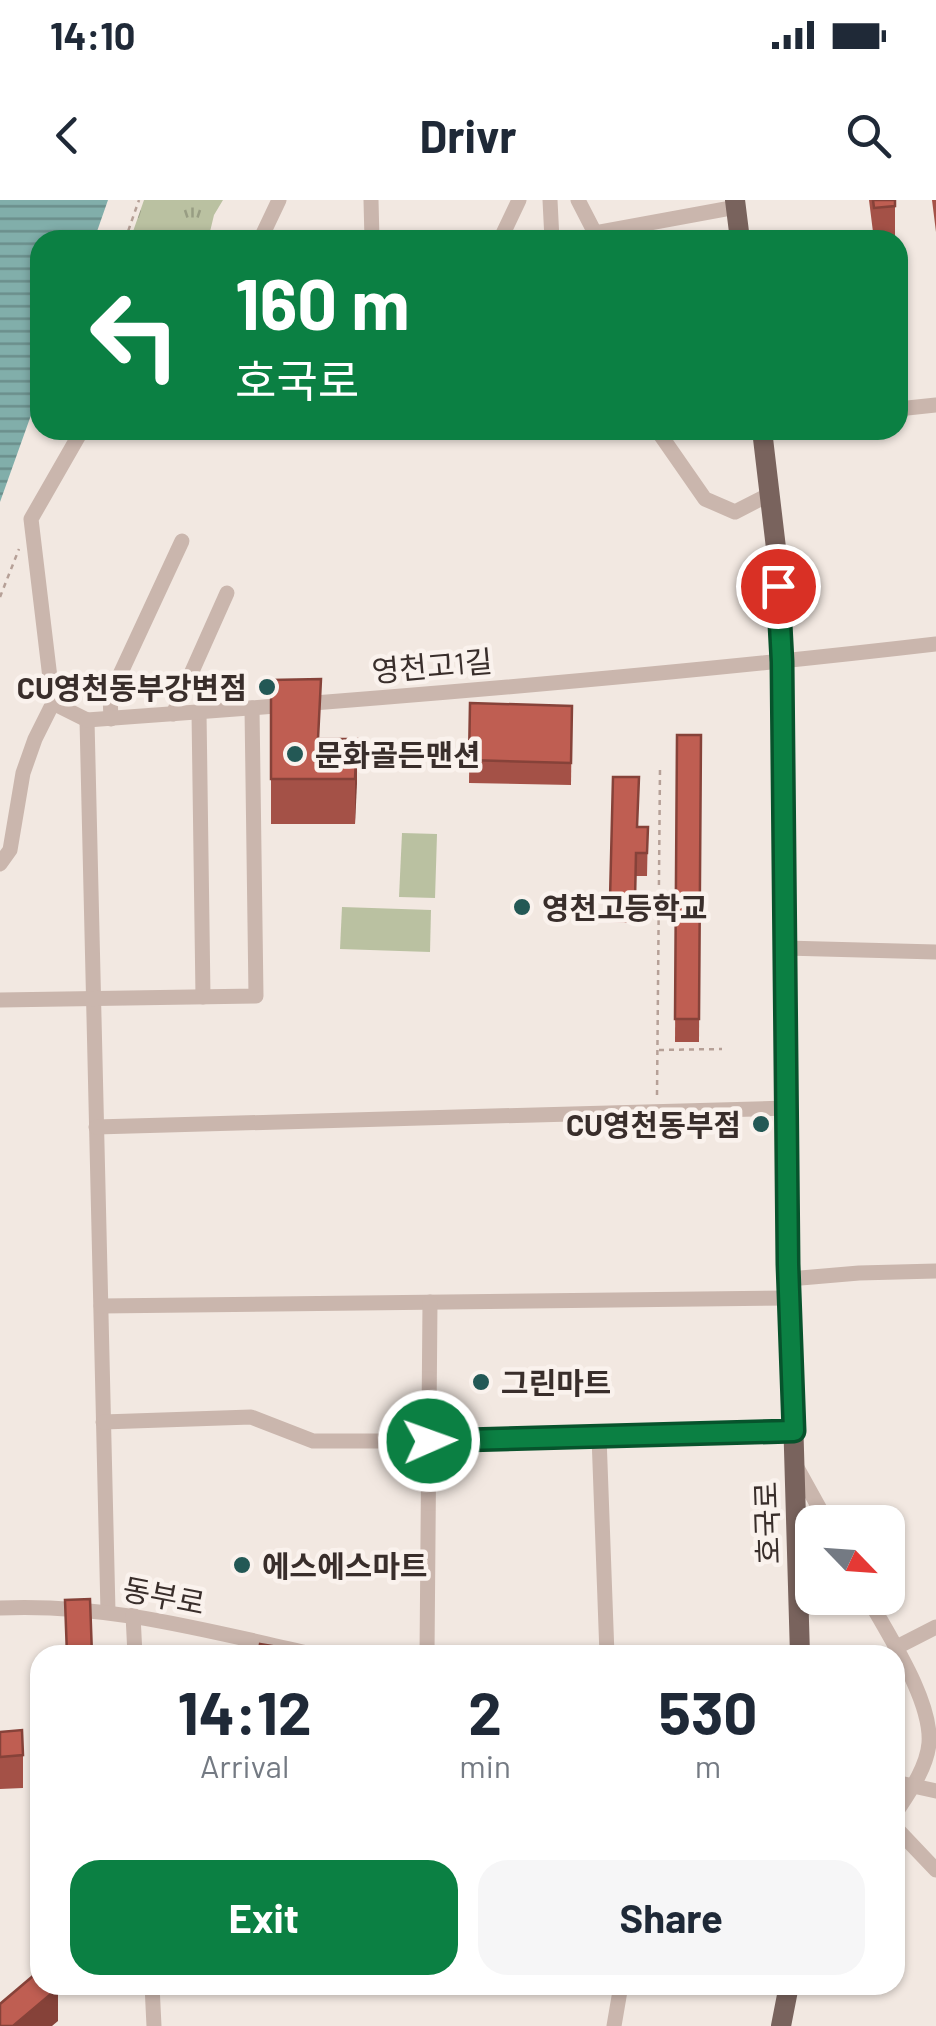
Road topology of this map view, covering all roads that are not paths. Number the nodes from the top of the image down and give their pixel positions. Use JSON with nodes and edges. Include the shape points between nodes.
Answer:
{"nodes":[{"id":1,"x":279,"y":200,"type":"edge"},
{"id":2,"x":371,"y":200,"type":"edge"},
{"id":3,"x":519,"y":200,"type":"edge"},
{"id":4,"x":550,"y":200,"type":"edge"},
{"id":5,"x":578,"y":200,"type":"edge"},
{"id":6,"x":736,"y":204,"type":"edge"},
{"id":7,"x":265,"y":230,"type":"edge"},
{"id":8,"x":372,"y":230,"type":"edge"},
{"id":9,"x":505,"y":230,"type":"edge"},
{"id":10,"x":552,"y":230,"type":"edge"},
{"id":11,"x":593,"y":230,"type":"edge"},
{"id":12,"x":622,"y":230,"type":"edge"},
{"id":13,"x":739,"y":230,"type":"edge"},
{"id":14,"x":936,"y":408,"type":"edge"},
{"id":15,"x":908,"y":409,"type":"edge"},
{"id":16,"x":76,"y":440,"type":"edge"},
{"id":17,"x":664,"y":440,"type":"edge"},
{"id":18,"x":763,"y":440,"type":"edge"},
{"id":19,"x":770,"y":494,"type":"junction"},
{"id":20,"x":182,"y":541,"type":"dead end"},
{"id":21,"x":227,"y":593,"type":"dead end"},
{"id":22,"x":936,"y":644,"type":"edge"},
{"id":23,"x":782,"y":662,"type":"junction"},
{"id":24,"x":53,"y":703,"type":"junction"},
{"id":25,"x":252,"y":708,"type":"junction"},
{"id":26,"x":198,"y":712,"type":"junction"},
{"id":27,"x":173,"y":714,"type":"junction"},
{"id":28,"x":112,"y":718,"type":"junction"},
{"id":29,"x":86,"y":720,"type":"junction"},
{"id":30,"x":0,"y":864,"type":"edge"},
{"id":31,"x":785,"y":948,"type":"junction"},
{"id":32,"x":936,"y":952,"type":"edge"},
{"id":33,"x":203,"y":997,"type":"junction"},
{"id":34,"x":0,"y":1000,"type":"edge"},
{"id":35,"x":93,"y":1000,"type":"junction"},
{"id":36,"x":787,"y":1108,"type":"junction"},
{"id":37,"x":96,"y":1128,"type":"junction"},
{"id":38,"x":936,"y":1271,"type":"edge"},
{"id":39,"x":789,"y":1288,"type":"junction"},
{"id":40,"x":430,"y":1302,"type":"junction"},
{"id":41,"x":101,"y":1306,"type":"junction"},
{"id":42,"x":104,"y":1422,"type":"junction"},
{"id":43,"x":794,"y":1431,"type":"junction"},
{"id":44,"x":599,"y":1436,"type":"junction"},
{"id":45,"x":429,"y":1441,"type":"junction"},
{"id":46,"x":794,"y":1462,"type":"junction"},
{"id":47,"x":818,"y":1505,"type":"edge"},
{"id":48,"x":0,"y":1608,"type":"edge"},
{"id":49,"x":108,"y":1612,"type":"junction"},
{"id":50,"x":133,"y":1615,"type":"junction"},
{"id":51,"x":877,"y":1615,"type":"edge"},
{"id":52,"x":936,"y":1627,"type":"edge"},
{"id":53,"x":134,"y":1645,"type":"edge"},
{"id":54,"x":271,"y":1645,"type":"edge"},
{"id":55,"x":427,"y":1645,"type":"edge"},
{"id":56,"x":607,"y":1645,"type":"edge"},
{"id":57,"x":800,"y":1645,"type":"edge"},
{"id":58,"x":893,"y":1645,"type":"edge"},
{"id":59,"x":901,"y":1645,"type":"edge"},
{"id":60,"x":905,"y":1667,"type":"edge"},
{"id":61,"x":905,"y":1784,"type":"edge"},
{"id":62,"x":936,"y":1791,"type":"edge"},
{"id":63,"x":905,"y":1796,"type":"edge"},
{"id":64,"x":905,"y":1837,"type":"edge"},
{"id":65,"x":936,"y":1870,"type":"edge"},
{"id":66,"x":152,"y":1995,"type":"edge"},
{"id":67,"x":619,"y":1995,"type":"edge"},
{"id":68,"x":787,"y":1995,"type":"edge"},
{"id":69,"x":154,"y":2026,"type":"edge"},
{"id":70,"x":614,"y":2026,"type":"edge"},
{"id":71,"x":781,"y":2026,"type":"edge"}],
"edges":[{"from":1,"to":7,"type":"street"},
{"from":2,"to":8,"type":"street"},
{"from":3,"to":9,"type":"street"},
{"from":4,"to":10,"type":"street"},
{"from":5,"to":11,"type":"street"},
{"from":6,"to":12,"type":"street"},
{"from":6,"to":13,"type":"main road"},
{"from":14,"to":15,"type":"street"},
{"from":16,"to":24,"type":"street","via":[[31,519]]},
{"from":17,"to":19,"type":"street","via":[[705,499],[735,512]]},
{"from":18,"to":19,"type":"main road","name":"호국로"},
{"from":19,"to":23,"type":"main road","name":"호국로"},
{"from":20,"to":28,"type":"street","via":[[110,696]]},
{"from":21,"to":27,"type":"street"},
{"from":22,"to":23,"type":"street","name":"영천고1길"},
{"from":23,"to":25,"type":"street","name":"영천고1길"},
{"from":23,"to":31,"type":"main road","name":"호국로"},
{"from":24,"to":29,"type":"street"},
{"from":24,"to":30,"type":"street","via":[[23,773],[10,850]]},
{"from":25,"to":26,"type":"street","name":"영천고1길"},
{"from":25,"to":33,"type":"street","via":[[256,996]]},
{"from":26,"to":27,"type":"street","name":"영천고1길"},
{"from":26,"to":33,"type":"street"},
{"from":27,"to":28,"type":"street","name":"영천고1길"},
{"from":28,"to":29,"type":"street","name":"영천고1길"},
{"from":29,"to":35,"type":"street"},
{"from":31,"to":32,"type":"street"},
{"from":31,"to":36,"type":"main road","name":"호국로"},
{"from":33,"to":35,"type":"street"},
{"from":34,"to":35,"type":"street"},
{"from":35,"to":37,"type":"street"},
{"from":36,"to":37,"type":"street"},
{"from":36,"to":39,"type":"main road","name":"호국로"},
{"from":37,"to":41,"type":"street"},
{"from":38,"to":39,"type":"street","via":[[860,1272]]},
{"from":39,"to":40,"type":"street"},
{"from":39,"to":43,"type":"main road","name":"호국로"},
{"from":40,"to":41,"type":"street"},
{"from":40,"to":45,"type":"street"},
{"from":41,"to":42,"type":"street"},
{"from":42,"to":45,"type":"street","via":[[251,1417],[313,1441]]},
{"from":42,"to":49,"type":"street"},
{"from":43,"to":44,"type":"street"},
{"from":43,"to":46,"type":"main road","name":"호국로"},
{"from":44,"to":45,"type":"street"},
{"from":44,"to":56,"type":"street"},
{"from":45,"to":55,"type":"street"},
{"from":46,"to":47,"type":"street"},
{"from":46,"to":57,"type":"main road","name":"호국로"},
{"from":48,"to":49,"type":"street","name":"동부로"},
{"from":49,"to":50,"type":"street","name":"동부로"},
{"from":50,"to":53,"type":"street"},
{"from":50,"to":54,"type":"street","name":"동부로"},
{"from":51,"to":58,"type":"street"},
{"from":52,"to":59,"type":"street"},
{"from":60,"to":63,"type":"street","via":[[920,1695],[929,1744]]},
{"from":61,"to":62,"type":"street","bridge":true},
{"from":64,"to":65,"type":"street"},
{"from":66,"to":69,"type":"street"},
{"from":67,"to":70,"type":"street"},
{"from":68,"to":71,"type":"main road"}]}
